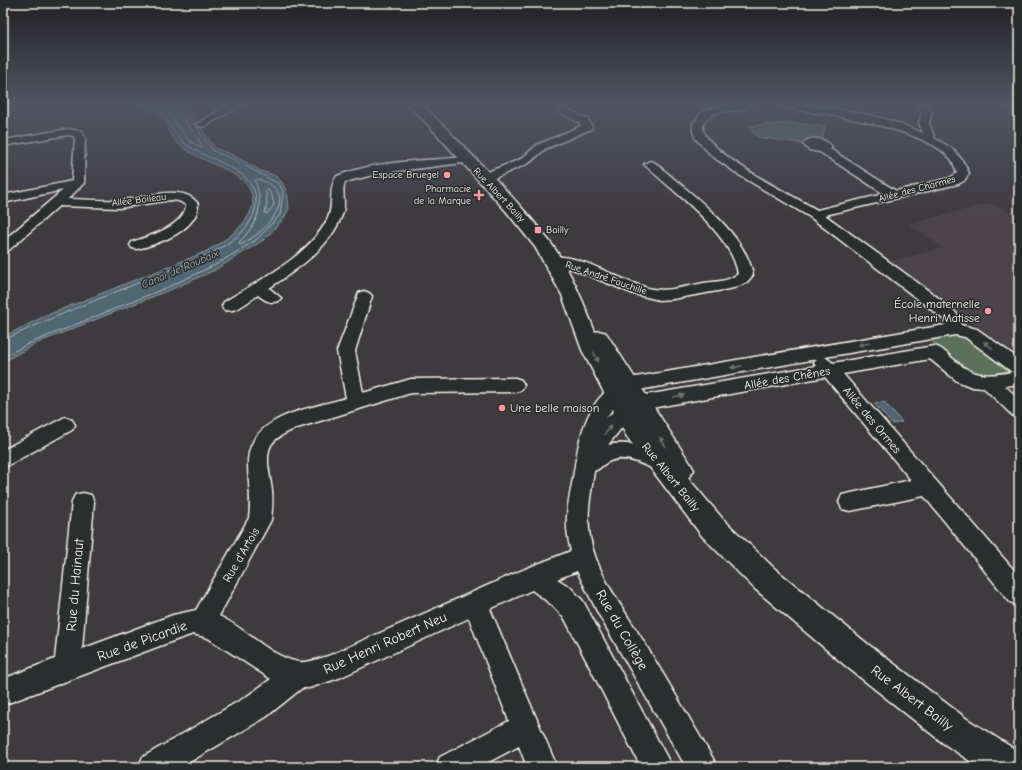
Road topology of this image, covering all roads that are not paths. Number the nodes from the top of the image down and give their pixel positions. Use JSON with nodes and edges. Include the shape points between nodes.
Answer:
{"nodes":[{"id":1,"x":14,"y":141,"type":"edge"},
{"id":2,"x":79,"y":141,"type":"edge"},
{"id":3,"x":450,"y":141,"type":"edge"},
{"id":4,"x":556,"y":141,"type":"edge"},
{"id":5,"x":703,"y":141,"type":"edge"},
{"id":6,"x":931,"y":141,"type":"edge"},
{"id":7,"x":3,"y":143,"type":"edge"},
{"id":8,"x":824,"y":149,"type":"dead end"},
{"id":9,"x":467,"y":160,"type":"junction"},
{"id":10,"x":650,"y":164,"type":"dead end"},
{"id":11,"x":484,"y":178,"type":"junction"},
{"id":12,"x":78,"y":183,"type":"junction"},
{"id":13,"x":895,"y":196,"type":"junction"},
{"id":14,"x":3,"y":199,"type":"edge"},
{"id":15,"x":58,"y":202,"type":"junction"},
{"id":16,"x":815,"y":214,"type":"junction"},
{"id":17,"x":137,"y":245,"type":"dead end"},
{"id":18,"x":3,"y":248,"type":"edge"},
{"id":19,"x":553,"y":262,"type":"junction"},
{"id":20,"x":258,"y":288,"type":"junction"},
{"id":21,"x":364,"y":296,"type":"dead end"},
{"id":22,"x":273,"y":298,"type":"dead end"},
{"id":23,"x":230,"y":306,"type":"dead end"},
{"id":24,"x":955,"y":329,"type":"junction"},
{"id":25,"x":916,"y":335,"type":"junction"},
{"id":26,"x":934,"y":352,"type":"junction"},
{"id":27,"x":815,"y":353,"type":"junction"},
{"id":28,"x":1019,"y":368,"type":"edge"},
{"id":29,"x":830,"y":371,"type":"junction"},
{"id":30,"x":1019,"y":377,"type":"edge"},
{"id":31,"x":990,"y":383,"type":"junction"},
{"id":32,"x":515,"y":385,"type":"dead end"},
{"id":33,"x":628,"y":399,"type":"junction"},
{"id":34,"x":356,"y":402,"type":"junction"},
{"id":35,"x":1019,"y":410,"type":"edge"},
{"id":36,"x":65,"y":425,"type":"dead end"},
{"id":37,"x":3,"y":460,"type":"edge"},
{"id":38,"x":660,"y":463,"type":"junction"},
{"id":39,"x":586,"y":473,"type":"junction"},
{"id":40,"x":928,"y":486,"type":"junction"},
{"id":41,"x":83,"y":502,"type":"dead end"},
{"id":42,"x":850,"y":502,"type":"dead end"},
{"id":43,"x":585,"y":556,"type":"junction"},
{"id":44,"x":533,"y":577,"type":"junction"},
{"id":45,"x":1019,"y":594,"type":"edge"},
{"id":46,"x":475,"y":603,"type":"junction"},
{"id":47,"x":202,"y":623,"type":"junction"},
{"id":48,"x":818,"y":623,"type":"junction"},
{"id":49,"x":67,"y":668,"type":"junction"},
{"id":50,"x":298,"y":675,"type":"junction"},
{"id":51,"x":3,"y":692,"type":"edge"},
{"id":52,"x":525,"y":727,"type":"junction"},
{"id":53,"x":153,"y":767,"type":"edge"},
{"id":54,"x":450,"y":767,"type":"edge"},
{"id":55,"x":542,"y":767,"type":"edge"},
{"id":56,"x":657,"y":767,"type":"edge"},
{"id":57,"x":702,"y":767,"type":"edge"},
{"id":58,"x":1010,"y":767,"type":"edge"}],
"edges":[{"from":1,"to":7,"type":"street"},
{"from":2,"to":12,"type":"street"},
{"from":3,"to":9,"type":"main road","name":"Rue Albert Bailly"},
{"from":4,"to":11,"type":"street","via":[[541,148],[525,162]]},
{"from":5,"to":16,"type":"street","via":[[729,162]]},
{"from":6,"to":13,"type":"street","name":"Allée des Charmes","via":[[957,160],[962,168],[962,175],[954,181]]},
{"from":8,"to":13,"type":"street"},
{"from":9,"to":11,"type":"main road","name":"Rue Albert Bailly"},
{"from":9,"to":20,"type":"street","via":[[361,173],[341,180],[338,185],[338,208],[328,230],[299,260]]},
{"from":10,"to":19,"type":"street","name":"Rue André Fauchille","via":[[721,227],[746,267],[746,275],[727,285],[659,294],[640,290],[581,267]]},
{"from":11,"to":19,"type":"main road","name":"Rue Albert Bailly","via":[[528,226]]},
{"from":12,"to":14,"type":"street"},
{"from":12,"to":15,"type":"street"},
{"from":13,"to":16,"type":"street","name":"Allée des Charmes"},
{"from":15,"to":17,"type":"street","name":"Allée Boileau","via":[[119,204],[171,196],[183,198],[192,204],[191,214],[182,224]]},
{"from":15,"to":18,"type":"street"},
{"from":16,"to":24,"type":"street","via":[[942,310],[950,317]]},
{"from":19,"to":33,"type":"main road","name":"Rue Albert Bailly","via":[[571,296],[588,343]]},
{"from":20,"to":22,"type":"street"},
{"from":20,"to":23,"type":"street"},
{"from":21,"to":34,"type":"street","via":[[346,351]]},
{"from":24,"to":25,"type":"street","name":"Allée des Chênes"},
{"from":28,"to":24,"type":"street","name":"Allée des Chênes","one_way":true,"via":[[972,333]]},
{"from":25,"to":26,"type":"street"},
{"from":25,"to":27,"type":"street","name":"Allée des Chênes","one_way":true},
{"from":26,"to":29,"type":"street","name":"Allée des Chênes"},
{"from":26,"to":31,"type":"street","via":[[964,378]]},
{"from":27,"to":29,"type":"street","name":"Allée des Ormes"},
{"from":27,"to":33,"type":"street","name":"Allée des Chênes","one_way":true},
{"from":33,"to":29,"type":"street","name":"Allée des Chênes","one_way":true},
{"from":29,"to":40,"type":"street","name":"Allée des Ormes"},
{"from":30,"to":31,"type":"street"},
{"from":31,"to":35,"type":"street"},
{"from":32,"to":34,"type":"street","name":"Rue d'Artois","via":[[419,385]]},
{"from":33,"to":38,"type":"main road","name":"Rue Albert Bailly","via":[[640,438]]},
{"from":33,"to":39,"type":"street","name":"Rue du Collège","via":[[602,408],[587,445]]},
{"from":48,"to":33,"type":"main road","name":"Rue Albert Bailly","one_way":true,"via":[[703,499]]},
{"from":34,"to":47,"type":"street","name":"Rue d'Artois","via":[[281,425],[264,440],[258,460],[262,505],[260,520]]},
{"from":36,"to":37,"type":"street"},
{"from":38,"to":39,"type":"street","via":[[644,455],[624,451],[605,454]]},
{"from":38,"to":48,"type":"main road","name":"Rue Albert Bailly","via":[[738,555]]},
{"from":39,"to":43,"type":"street","name":"Rue du Collège","via":[[577,509],[577,522]]},
{"from":40,"to":42,"type":"street"},
{"from":40,"to":45,"type":"street","name":"Allée des Ormes"},
{"from":41,"to":49,"type":"street","name":"Rue du Hainaut"},
{"from":43,"to":44,"type":"street","name":"Rue Henri Robert Neu"},
{"from":43,"to":57,"type":"street","name":"Rue du Collège","via":[[606,602]]},
{"from":44,"to":46,"type":"street","name":"Rue Henri Robert Neu"},
{"from":44,"to":56,"type":"street","via":[[561,596],[574,610]]},
{"from":46,"to":50,"type":"street","name":"Rue Henri Robert Neu","via":[[326,671]]},
{"from":46,"to":52,"type":"street"},
{"from":47,"to":49,"type":"street","name":"Rue de Picardie","via":[[182,625]]},
{"from":47,"to":50,"type":"street","name":"Rue de Picardie","via":[[213,626],[276,668]]},
{"from":48,"to":58,"type":"main road","name":"Rue Albert Bailly","via":[[955,731]]},
{"from":49,"to":51,"type":"street","name":"Rue de Picardie"},
{"from":50,"to":53,"type":"street","via":[[256,707]]},
{"from":52,"to":54,"type":"street"},
{"from":52,"to":55,"type":"street"}]}
